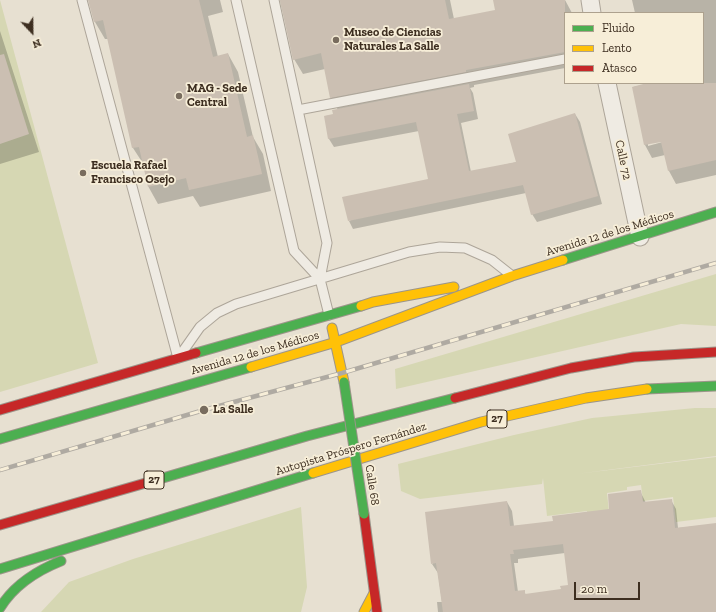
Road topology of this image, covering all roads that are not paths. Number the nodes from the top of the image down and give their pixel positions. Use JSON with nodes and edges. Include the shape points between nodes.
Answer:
{"nodes":[{"id":1,"x":82,"y":0,"type":"edge"},
{"id":2,"x":236,"y":0,"type":"edge"},
{"id":3,"x":274,"y":0,"type":"edge"},
{"id":4,"x":590,"y":0,"type":"edge"},
{"id":5,"x":592,"y":12,"type":"edge"},
{"id":6,"x":564,"y":59,"type":"edge"},
{"id":7,"x":606,"y":84,"type":"edge"},
{"id":8,"x":298,"y":110,"type":"junction"},
{"id":9,"x":716,"y":212,"type":"edge"},
{"id":10,"x":640,"y":237,"type":"junction"},
{"id":11,"x":512,"y":276,"type":"junction"},
{"id":12,"x":320,"y":279,"type":"junction"},
{"id":13,"x":373,"y":302,"type":"junction"},
{"id":14,"x":329,"y":316,"type":"junction"},
{"id":15,"x":351,"y":319,"type":"dead end"},
{"id":16,"x":344,"y":328,"type":"dead end"},
{"id":17,"x":336,"y":342,"type":"junction"},
{"id":18,"x":716,"y":352,"type":"edge"},
{"id":19,"x":178,"y":358,"type":"junction"},
{"id":20,"x":716,"y":386,"type":"edge"},
{"id":21,"x":0,"y":410,"type":"edge"},
{"id":22,"x":0,"y":439,"type":"edge"},
{"id":23,"x":184,"y":512,"type":"junction"},
{"id":24,"x":0,"y":525,"type":"edge"},
{"id":25,"x":0,"y":569,"type":"edge"},
{"id":26,"x":374,"y":593,"type":"junction"},
{"id":27,"x":0,"y":608,"type":"edge"},
{"id":28,"x":364,"y":612,"type":"edge"},
{"id":29,"x":377,"y":612,"type":"edge"}],
"edges":[{"from":1,"to":19,"type":"lane"},
{"from":2,"to":12,"type":"lane","via":[[294,251]]},
{"from":3,"to":8,"type":"lane"},
{"from":4,"to":5,"type":"street"},
{"from":6,"to":8,"type":"lane"},
{"from":7,"to":10,"type":"street","name":"Calle 72"},
{"from":8,"to":12,"type":"lane","via":[[327,243]]},
{"from":9,"to":10,"type":"main road","name":"Avenida 12 de los Médicos"},
{"from":10,"to":11,"type":"main road","name":"Avenida 12 de los Médicos"},
{"from":11,"to":12,"type":"lane","via":[[492,260],[465,248],[440,247],[409,252]]},
{"from":11,"to":13,"type":"main road","name":"Avenida 12 de los Médicos"},
{"from":11,"to":17,"type":"main road","name":"Avenida 12 de los Médicos"},
{"from":12,"to":14,"type":"lane"},
{"from":12,"to":19,"type":"lane","via":[[236,304],[217,314],[200,327]]},
{"from":13,"to":14,"type":"main road","name":"Avenida 12 de los Médicos"},
{"from":13,"to":15,"type":"main road"},
{"from":14,"to":17,"type":"main road","name":"Calle 68"},
{"from":14,"to":19,"type":"main road","name":"Avenida 12 de los Médicos"},
{"from":16,"to":17,"type":"main road"},
{"from":17,"to":22,"type":"main road","name":"Avenida 12 de los Médicos"},
{"from":17,"to":26,"type":"main road","name":"Calle 68","bridge":true},
{"from":18,"to":24,"type":"main road","name":"Autopista Próspero Fernández","number":"27","via":[[634,357],[571,368],[307,436]]},
{"from":19,"to":21,"type":"main road","name":"Avenida 12 de los Médicos"},
{"from":20,"to":23,"type":"main road","name":"Autopista Próspero Fernández","number":"27","via":[[648,389],[586,398],[481,422]]},
{"from":23,"to":25,"type":"main road","name":"Autopista Próspero Fernández","number":"27"},
{"from":23,"to":27,"type":"main road","via":[[46,567],[22,583],[4,600]]},
{"from":26,"to":28,"type":"main road"},
{"from":26,"to":29,"type":"main road","name":"Calle 68"}]}
